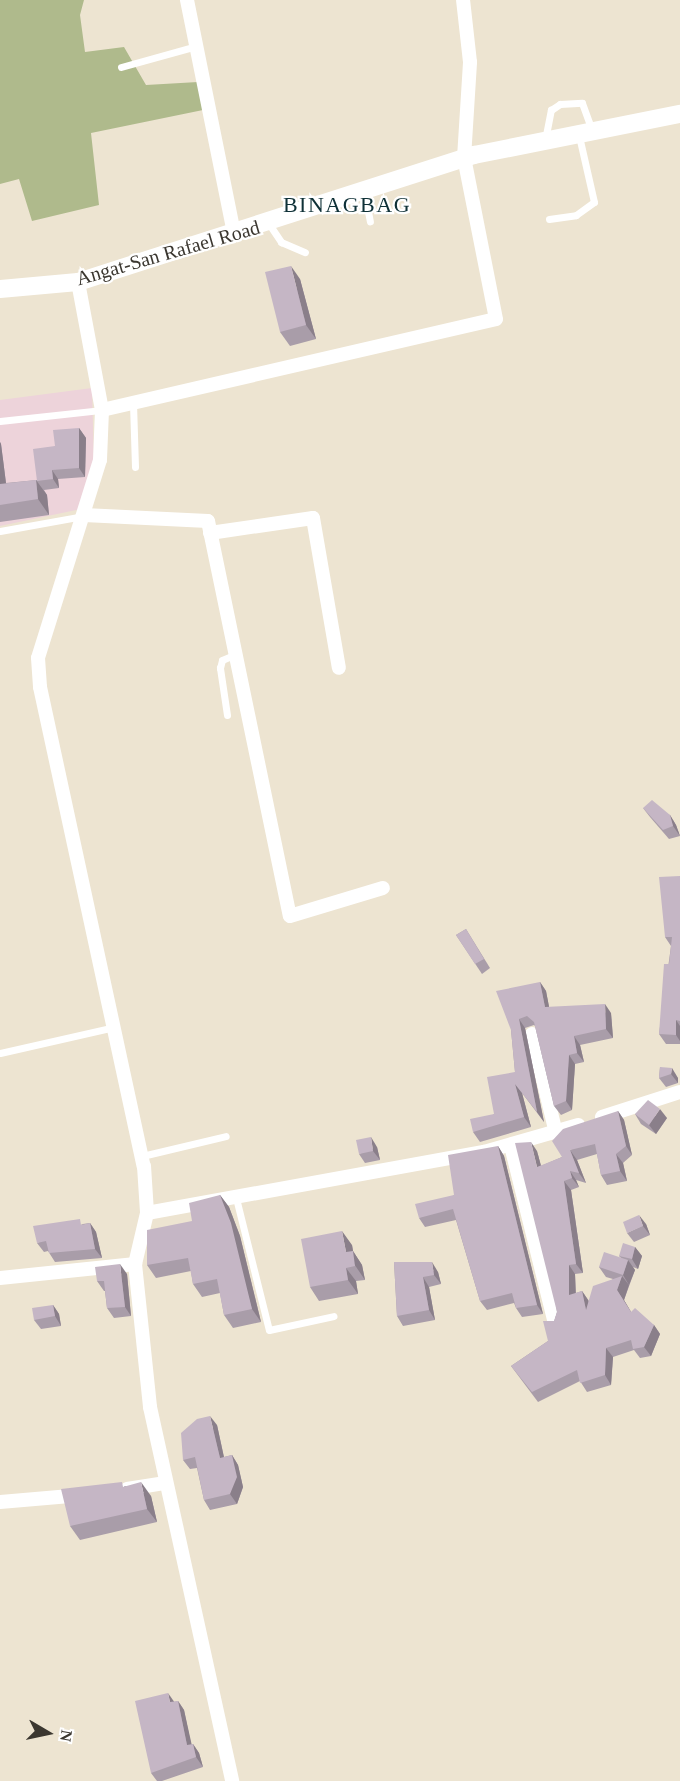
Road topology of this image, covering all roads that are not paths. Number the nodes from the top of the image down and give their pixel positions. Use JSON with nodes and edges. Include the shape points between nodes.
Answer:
{"nodes":[{"id":1,"x":187,"y":0,"type":"edge"},
{"id":2,"x":463,"y":0,"type":"edge"},
{"id":3,"x":196,"y":46,"type":"junction"},
{"id":4,"x":121,"y":67,"type":"dead end"},
{"id":5,"x":680,"y":114,"type":"edge"},
{"id":6,"x":586,"y":135,"type":"junction"},
{"id":7,"x":544,"y":142,"type":"junction"},
{"id":8,"x":464,"y":158,"type":"junction"},
{"id":9,"x":363,"y":186,"type":"junction"},
{"id":10,"x":549,"y":219,"type":"dead end"},
{"id":11,"x":370,"y":221,"type":"dead end"},
{"id":12,"x":269,"y":224,"type":"junction"},
{"id":13,"x":234,"y":234,"type":"junction"},
{"id":14,"x":305,"y":252,"type":"dead end"},
{"id":15,"x":78,"y":282,"type":"junction"},
{"id":16,"x":0,"y":289,"type":"edge"},
{"id":17,"x":133,"y":403,"type":"junction"},
{"id":18,"x":102,"y":410,"type":"junction"},
{"id":19,"x":0,"y":421,"type":"edge"},
{"id":20,"x":135,"y":466,"type":"dead end"},
{"id":21,"x":84,"y":515,"type":"junction"},
{"id":22,"x":0,"y":531,"type":"edge"},
{"id":23,"x":210,"y":533,"type":"junction"},
{"id":24,"x":236,"y":654,"type":"junction"},
{"id":25,"x":339,"y":668,"type":"dead end"},
{"id":26,"x":227,"y":715,"type":"dead end"},
{"id":27,"x":383,"y":888,"type":"dead end"},
{"id":28,"x":117,"y":1026,"type":"junction"},
{"id":29,"x":532,"y":1034,"type":"dead end"},
{"id":30,"x":0,"y":1053,"type":"edge"},
{"id":31,"x":680,"y":1092,"type":"edge"},
{"id":32,"x":556,"y":1133,"type":"junction"},
{"id":33,"x":226,"y":1136,"type":"dead end"},
{"id":34,"x":511,"y":1146,"type":"junction"},
{"id":35,"x":142,"y":1156,"type":"junction"},
{"id":36,"x":236,"y":1198,"type":"junction"},
{"id":37,"x":147,"y":1213,"type":"junction"},
{"id":38,"x":135,"y":1264,"type":"junction"},
{"id":39,"x":0,"y":1278,"type":"edge"},
{"id":40,"x":334,"y":1316,"type":"dead end"},
{"id":41,"x":555,"y":1324,"type":"edge"},
{"id":42,"x":166,"y":1483,"type":"junction"},
{"id":43,"x":0,"y":1502,"type":"edge"},
{"id":44,"x":232,"y":1781,"type":"edge"}],
"edges":[{"from":1,"to":3,"type":"street"},
{"from":2,"to":8,"type":"street","via":[[470,62]]},
{"from":3,"to":4,"type":"lane"},
{"from":3,"to":13,"type":"street"},
{"from":5,"to":6,"type":"main road","name":"Angat-San Rafael Road"},
{"from":6,"to":7,"type":"main road","name":"Angat-San Rafael Road"},
{"from":6,"to":7,"type":"lane","via":[[582,103],[560,104],[551,110]]},
{"from":6,"to":10,"type":"lane","via":[[594,202],[576,215]]},
{"from":7,"to":8,"type":"main road","name":"Angat-San Rafael Road"},
{"from":8,"to":9,"type":"main road","name":"Angat-San Rafael Road"},
{"from":8,"to":17,"type":"street","via":[[496,319]]},
{"from":9,"to":11,"type":"lane"},
{"from":9,"to":12,"type":"main road","name":"Angat-San Rafael Road"},
{"from":12,"to":13,"type":"main road","name":"Angat-San Rafael Road"},
{"from":12,"to":14,"type":"lane","via":[[281,242]]},
{"from":13,"to":15,"type":"main road","name":"Angat-San Rafael Road"},
{"from":15,"to":16,"type":"main road","name":"Angat-San Rafael Road"},
{"from":15,"to":18,"type":"street"},
{"from":17,"to":18,"type":"street"},
{"from":17,"to":20,"type":"lane"},
{"from":18,"to":19,"type":"lane"},
{"from":18,"to":21,"type":"street","via":[[100,460]]},
{"from":21,"to":22,"type":"lane"},
{"from":21,"to":23,"type":"street","via":[[208,521]]},
{"from":21,"to":28,"type":"street","via":[[38,658],[39,678]]},
{"from":23,"to":24,"type":"street"},
{"from":23,"to":25,"type":"street","via":[[313,518]]},
{"from":24,"to":26,"type":"lane","via":[[222,660],[220,668]]},
{"from":24,"to":27,"type":"street","via":[[290,916]]},
{"from":28,"to":30,"type":"lane"},
{"from":28,"to":35,"type":"street"},
{"from":29,"to":32,"type":"street"},
{"from":31,"to":32,"type":"street"},
{"from":32,"to":34,"type":"street"},
{"from":33,"to":35,"type":"lane"},
{"from":34,"to":36,"type":"street"},
{"from":34,"to":41,"type":"street"},
{"from":35,"to":37,"type":"street"},
{"from":36,"to":37,"type":"street"},
{"from":36,"to":40,"type":"lane","via":[[269,1330]]},
{"from":37,"to":38,"type":"street"},
{"from":38,"to":39,"type":"street"},
{"from":38,"to":42,"type":"street","via":[[150,1407]]},
{"from":42,"to":43,"type":"street"},
{"from":42,"to":44,"type":"street"}]}
